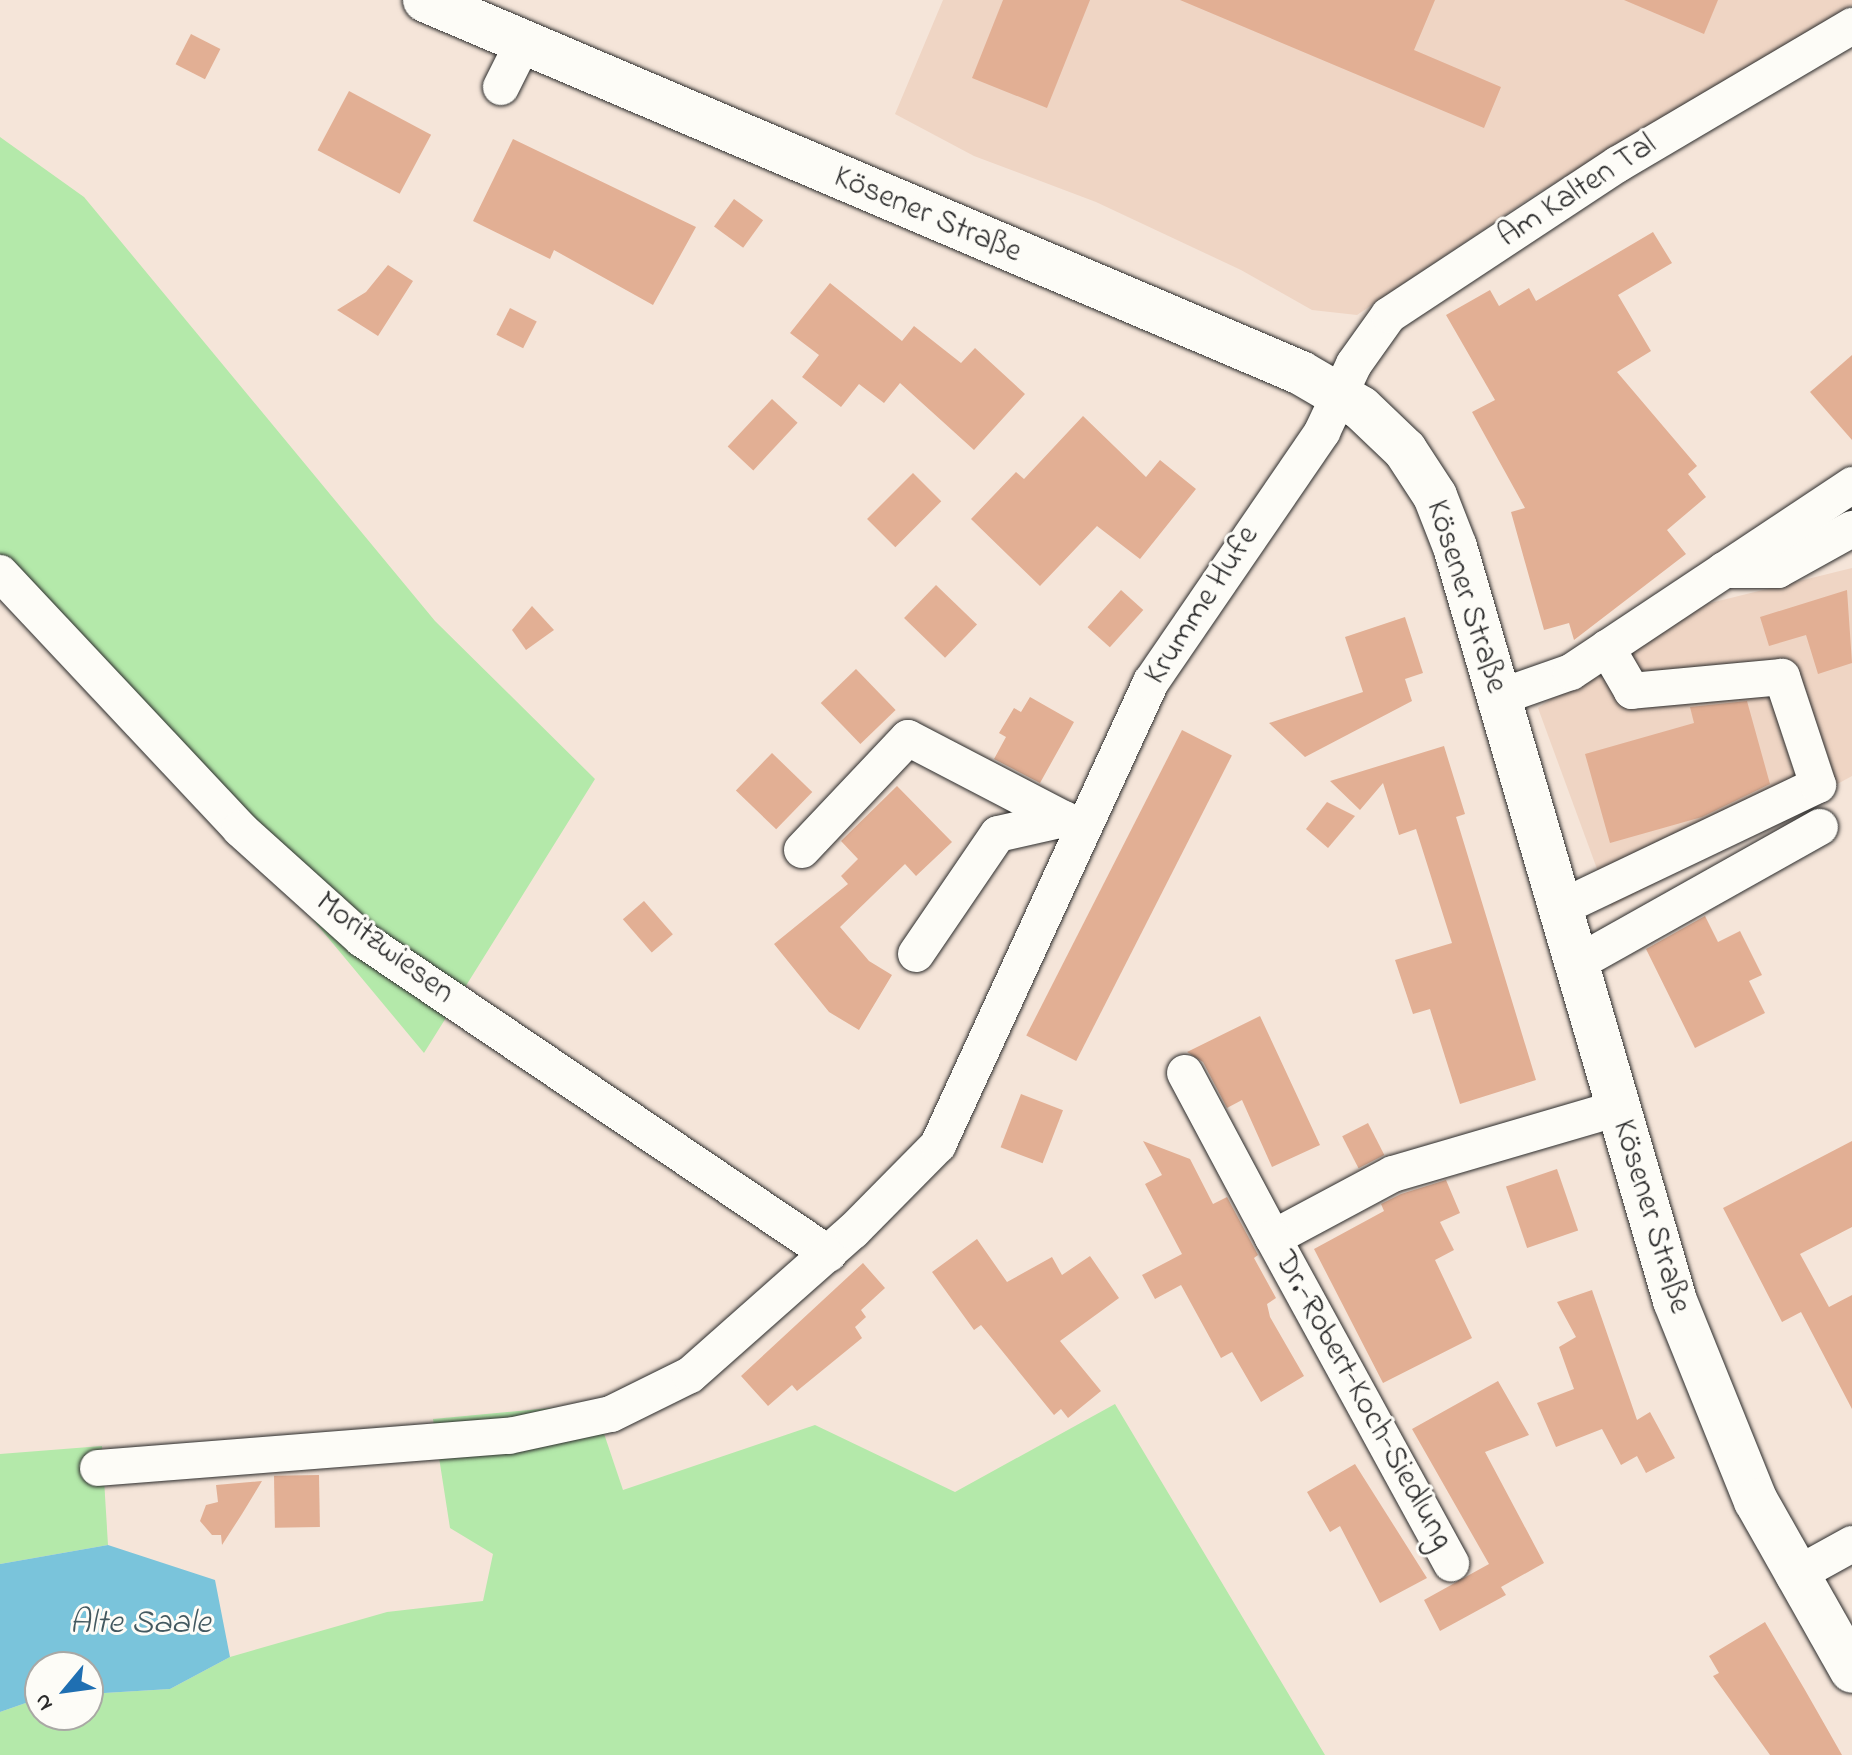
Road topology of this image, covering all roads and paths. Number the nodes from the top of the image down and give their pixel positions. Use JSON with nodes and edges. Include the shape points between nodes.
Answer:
{"nodes":[{"id":1,"x":425,"y":0,"type":"edge"},
{"id":2,"x":1852,"y":26,"type":"edge"},
{"id":3,"x":523,"y":43,"type":"junction"},
{"id":4,"x":501,"y":87,"type":"dead end"},
{"id":5,"x":1341,"y":394,"type":"junction"},
{"id":6,"x":1852,"y":485,"type":"edge"},
{"id":7,"x":1852,"y":529,"type":"edge"},
{"id":8,"x":1724,"y":570,"type":"junction"},
{"id":9,"x":0,"y":573,"type":"edge"},
{"id":10,"x":1607,"y":648,"type":"junction"},
{"id":11,"x":1497,"y":698,"type":"junction"},
{"id":12,"x":1073,"y":824,"type":"junction"},
{"id":13,"x":1820,"y":827,"type":"dead end"},
{"id":14,"x":802,"y":850,"type":"dead end"},
{"id":15,"x":1558,"y":909,"type":"junction"},
{"id":16,"x":916,"y":954,"type":"dead end"},
{"id":17,"x":1574,"y":965,"type":"junction"},
{"id":18,"x":1185,"y":1073,"type":"dead end"},
{"id":19,"x":1616,"y":1109,"type":"junction"},
{"id":20,"x":1273,"y":1238,"type":"junction"},
{"id":21,"x":829,"y":1254,"type":"junction"},
{"id":22,"x":98,"y":1468,"type":"dead end"},
{"id":23,"x":1852,"y":1544,"type":"edge"},
{"id":24,"x":1451,"y":1563,"type":"dead end"},
{"id":25,"x":1794,"y":1576,"type":"junction"},
{"id":26,"x":1852,"y":1671,"type":"edge"}],
"edges":[{"from":1,"to":3,"type":"main road","name":"Kösener Straße"},
{"from":2,"to":5,"type":"street","name":"Am Kalten Tal","via":[[1618,164],[1389,315],[1354,364]]},
{"from":3,"to":4,"type":"street"},
{"from":3,"to":5,"type":"main road","name":"Kösener Straße"},
{"from":5,"to":11,"type":"main road","name":"Kösener Straße","via":[[1384,428],[1420,470],[1446,521]]},
{"from":5,"to":12,"type":"street","name":"Krumme Hufe","via":[[1175,640]]},
{"from":6,"to":8,"type":"street"},
{"from":7,"to":8,"type":"street","via":[[1778,570]]},
{"from":8,"to":10,"type":"street"},
{"from":9,"to":21,"type":"street","name":"Moritzwiesen","via":[[240,829],[362,939]]},
{"from":10,"to":11,"type":"street","via":[[1555,680]]},
{"from":10,"to":15,"type":"street","via":[[1632,691],[1782,677],[1818,785]]},
{"from":11,"to":15,"type":"main road","name":"Kösener Straße"},
{"from":12,"to":14,"type":"street","via":[[908,738]]},
{"from":12,"to":16,"type":"street","via":[[998,834]]},
{"from":12,"to":21,"type":"street","name":"Krumme Hufe","via":[[938,1145]]},
{"from":13,"to":17,"type":"street"},
{"from":15,"to":17,"type":"main road","name":"Kösener Straße"},
{"from":17,"to":19,"type":"main road","name":"Kösener Straße"},
{"from":18,"to":20,"type":"street","name":"Dr.-Robert-Koch-Siedlung"},
{"from":19,"to":20,"type":"street","name":"Dr.-Robert-Koch-Siedlung","via":[[1393,1174]]},
{"from":19,"to":25,"type":"main road","name":"Kösener Straße","via":[[1705,1382]]},
{"from":20,"to":24,"type":"street","name":"Dr.-Robert-Koch-Siedlung"},
{"from":21,"to":22,"type":"street","name":"Krumme Hufe","via":[[690,1375],[611,1414],[509,1436]]},
{"from":23,"to":25,"type":"street"},
{"from":25,"to":26,"type":"main road","name":"Kösener Straße"}]}
